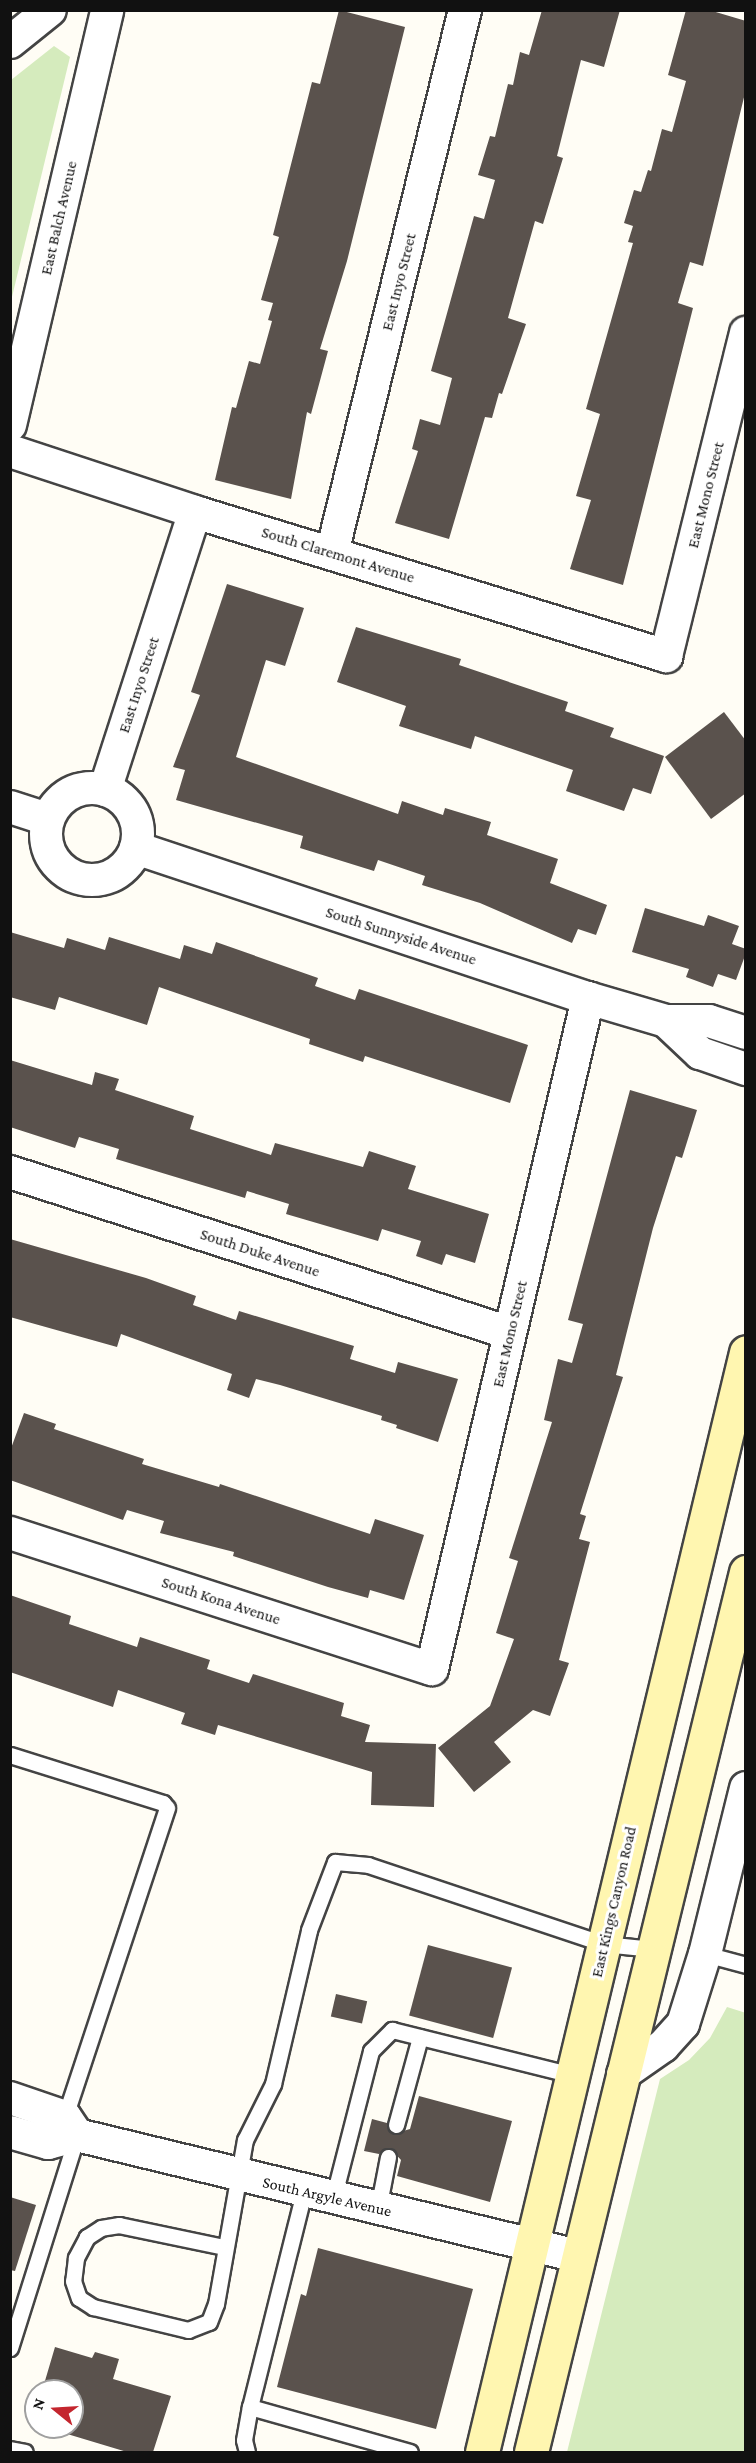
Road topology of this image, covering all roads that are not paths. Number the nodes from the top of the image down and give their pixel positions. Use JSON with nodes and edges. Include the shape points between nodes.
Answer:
{"nodes":[{"id":1,"x":50,"y":10,"type":"edge"},
{"id":2,"x":107,"y":10,"type":"edge"},
{"id":3,"x":465,"y":10,"type":"edge"},
{"id":4,"x":10,"y":42,"type":"edge"},
{"id":5,"x":746,"y":333,"type":"edge"},
{"id":6,"x":10,"y":425,"type":"edge"},
{"id":7,"x":10,"y":451,"type":"edge"},
{"id":8,"x":195,"y":512,"type":"junction"},
{"id":9,"x":332,"y":553,"type":"junction"},
{"id":10,"x":666,"y":656,"type":"joint"},
{"id":11,"x":105,"y":790,"type":"junction"},
{"id":12,"x":10,"y":807,"type":"edge"},
{"id":13,"x":47,"y":819,"type":"junction"},
{"id":14,"x":136,"y":849,"type":"junction"},
{"id":15,"x":588,"y":998,"type":"junction"},
{"id":16,"x":666,"y":1021,"type":"junction"},
{"id":17,"x":746,"y":1033,"type":"edge"},
{"id":18,"x":746,"y":1069,"type":"edge"},
{"id":19,"x":10,"y":1172,"type":"edge"},
{"id":20,"x":510,"y":1333,"type":"junction"},
{"id":21,"x":746,"y":1352,"type":"edge"},
{"id":22,"x":10,"y":1533,"type":"edge"},
{"id":23,"x":746,"y":1572,"type":"edge"},
{"id":24,"x":432,"y":1669,"type":"joint"},
{"id":25,"x":10,"y":1755,"type":"edge"},
{"id":26,"x":746,"y":1788,"type":"edge"},
{"id":27,"x":604,"y":1944,"type":"junction"},
{"id":28,"x":653,"y":1949,"type":"junction"},
{"id":29,"x":705,"y":1954,"type":"junction"},
{"id":30,"x":746,"y":1965,"type":"edge"},
{"id":31,"x":420,"y":2037,"type":"junction"},
{"id":32,"x":623,"y":2074,"type":"junction"},
{"id":33,"x":573,"y":2075,"type":"junction"},
{"id":34,"x":10,"y":2098,"type":"edge"},
{"id":35,"x":396,"y":2125,"type":"dead end"},
{"id":36,"x":71,"y":2126,"type":"junction"},
{"id":37,"x":10,"y":2132,"type":"edge"},
{"id":38,"x":388,"y":2157,"type":"dead end"},
{"id":39,"x":238,"y":2175,"type":"junction"},
{"id":40,"x":319,"y":2195,"type":"junction"},
{"id":41,"x":378,"y":2209,"type":"junction"},
{"id":42,"x":532,"y":2245,"type":"junction"},
{"id":43,"x":224,"y":2247,"type":"junction"},
{"id":44,"x":578,"y":2256,"type":"junction"},
{"id":45,"x":10,"y":2348,"type":"edge"},
{"id":46,"x":250,"y":2406,"type":"junction"},
{"id":47,"x":10,"y":2449,"type":"edge"},
{"id":48,"x":25,"y":2452,"type":"edge"},
{"id":49,"x":247,"y":2452,"type":"edge"},
{"id":50,"x":410,"y":2452,"type":"edge"},
{"id":51,"x":482,"y":2452,"type":"edge"},
{"id":52,"x":531,"y":2452,"type":"edge"}],
"edges":[{"from":1,"to":4,"type":"street"},
{"from":2,"to":6,"type":"street","name":"East Balch Avenue"},
{"from":3,"to":9,"type":"street","name":"East Inyo Street"},
{"from":5,"to":10,"type":"street","name":"East Mono Street"},
{"from":7,"to":8,"type":"street","name":"South Claremont Avenue"},
{"from":8,"to":9,"type":"street","name":"South Claremont Avenue"},
{"from":8,"to":11,"type":"street","name":"East Inyo Street"},
{"from":9,"to":10,"type":"street","name":"South Claremont Avenue"},
{"from":11,"to":13,"type":"street","via":[[79,789],[65,796]]},
{"from":11,"to":14,"type":"street","via":[[126,803],[135,817],[139,832]]},
{"from":12,"to":13,"type":"street"},
{"from":13,"to":14,"type":"street","via":[[48,851],[62,870],[82,880],[114,876],[127,865]]},
{"from":14,"to":15,"type":"street","name":"South Sunnyside Avenue"},
{"from":15,"to":16,"type":"street","name":"South Sunnyside Avenue"},
{"from":15,"to":20,"type":"street","name":"East Mono Street"},
{"from":16,"to":17,"type":"street","name":"South Sunnyside Avenue","via":[[709,1021]]},
{"from":16,"to":18,"type":"street","name":"South Sunnyside Avenue","via":[[700,1053]]},
{"from":19,"to":20,"type":"street","name":"South Duke Avenue"},
{"from":20,"to":24,"type":"street","name":"East Mono Street"},
{"from":21,"to":27,"type":"main road","name":"East Kings Canyon Road"},
{"from":22,"to":24,"type":"street","name":"South Kona Avenue"},
{"from":23,"to":28,"type":"main road"},
{"from":25,"to":36,"type":"lane","via":[[163,1803],[167,1808]]},
{"from":26,"to":29,"type":"street"},
{"from":27,"to":28,"type":"lane"},
{"from":27,"to":33,"type":"main road","name":"East Kings Canyon Road"},
{"from":27,"to":39,"type":"lane","via":[[368,1865],[335,1862],[309,1930],[273,2084],[245,2140]]},
{"from":28,"to":32,"type":"main road"},
{"from":29,"to":30,"type":"lane"},
{"from":29,"to":32,"type":"street","via":[[683,2024],[663,2046]]},
{"from":31,"to":33,"type":"lane"},
{"from":31,"to":35,"type":"lane"},
{"from":31,"to":40,"type":"lane","via":[[392,2030],[371,2051]]},
{"from":32,"to":44,"type":"main road"},
{"from":33,"to":42,"type":"main road","name":"East Kings Canyon Road"},
{"from":34,"to":36,"type":"street","name":"South Argyle Avenue"},
{"from":36,"to":37,"type":"street","name":"South Argyle Avenue","via":[[48,2143]]},
{"from":36,"to":39,"type":"street","name":"South Argyle Avenue"},
{"from":36,"to":45,"type":"lane"},
{"from":38,"to":41,"type":"lane"},
{"from":39,"to":40,"type":"street","name":"South Argyle Avenue"},
{"from":39,"to":43,"type":"lane"},
{"from":40,"to":41,"type":"street","name":"South Argyle Avenue"},
{"from":40,"to":46,"type":"lane"},
{"from":41,"to":42,"type":"street","name":"South Argyle Avenue"},
{"from":42,"to":44,"type":"street","name":"South Argyle Avenue"},
{"from":42,"to":51,"type":"main road","name":"East Kings Canyon Road"},
{"from":43,"to":43,"type":"lane","via":[[216,2304],[209,2322],[188,2330],[93,2307],[79,2298],[73,2281],[76,2258],[87,2237],[102,2228],[119,2225]]},
{"from":44,"to":52,"type":"main road"},
{"from":46,"to":49,"type":"lane","via":[[244,2440]]},
{"from":46,"to":50,"type":"lane"},
{"from":47,"to":48,"type":"lane"}]}
